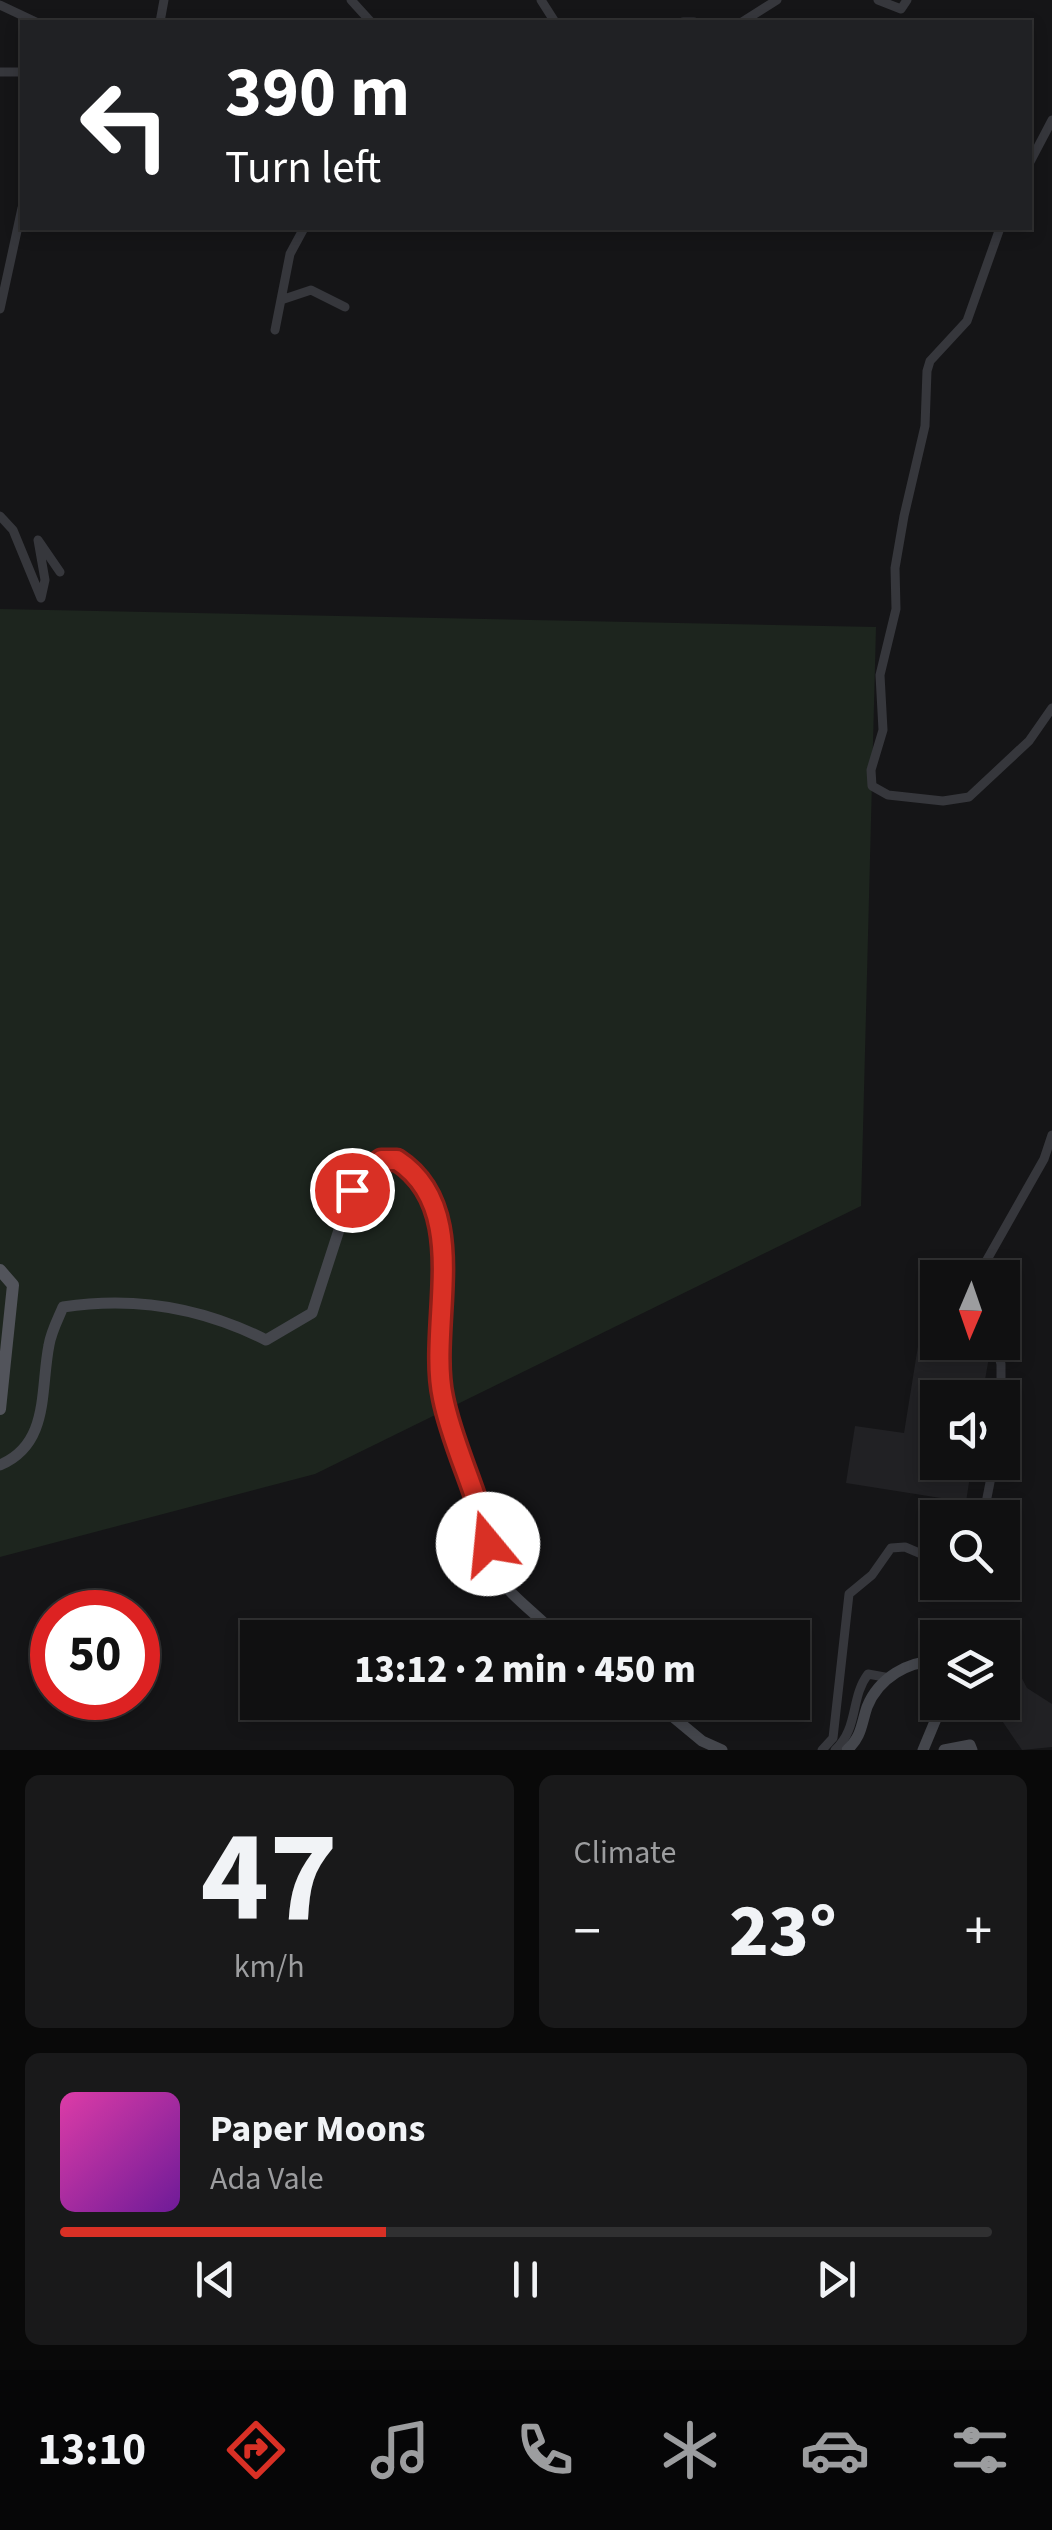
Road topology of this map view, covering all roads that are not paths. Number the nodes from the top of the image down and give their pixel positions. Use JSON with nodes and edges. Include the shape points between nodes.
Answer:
{"nodes":[{"id":1,"x":351,"y":0,"type":"edge"},
{"id":2,"x":777,"y":0,"type":"edge"},
{"id":3,"x":878,"y":0,"type":"edge"},
{"id":4,"x":907,"y":0,"type":"edge"},
{"id":5,"x":0,"y":5,"type":"edge"},
{"id":6,"x":32,"y":20,"type":"edge"},
{"id":7,"x":369,"y":20,"type":"edge"},
{"id":8,"x":745,"y":20,"type":"edge"},
{"id":9,"x":1052,"y":120,"type":"edge"},
{"id":10,"x":1032,"y":158,"type":"edge"},
{"id":11,"x":20,"y":217,"type":"edge"},
{"id":12,"x":303,"y":230,"type":"edge"},
{"id":13,"x":999,"y":230,"type":"edge"},
{"id":14,"x":284,"y":299,"type":"junction"},
{"id":15,"x":345,"y":306,"type":"dead end"},
{"id":16,"x":0,"y":309,"type":"edge"},
{"id":17,"x":275,"y":330,"type":"dead end"},
{"id":18,"x":0,"y":516,"type":"edge"},
{"id":19,"x":60,"y":572,"type":"dead end"},
{"id":20,"x":1052,"y":708,"type":"edge"},
{"id":21,"x":1052,"y":1135,"type":"edge"},
{"id":22,"x":987,"y":1260,"type":"edge"},
{"id":23,"x":0,"y":1270,"type":"edge"},
{"id":24,"x":0,"y":1409,"type":"edge"},
{"id":25,"x":0,"y":1465,"type":"edge"},
{"id":26,"x":920,"y":1554,"type":"edge"},
{"id":27,"x":542,"y":1620,"type":"edge"},
{"id":28,"x":920,"y":1662,"type":"edge"},
{"id":29,"x":890,"y":1678,"type":"junction"},
{"id":30,"x":677,"y":1720,"type":"edge"},
{"id":31,"x":936,"y":1720,"type":"edge"},
{"id":32,"x":722,"y":1750,"type":"edge"},
{"id":33,"x":822,"y":1750,"type":"edge"},
{"id":34,"x":835,"y":1750,"type":"edge"},
{"id":35,"x":847,"y":1750,"type":"edge"},
{"id":36,"x":923,"y":1750,"type":"edge"},
{"id":37,"x":944,"y":1750,"type":"edge"},
{"id":38,"x":972,"y":1750,"type":"edge"}],
"edges":[{"from":1,"to":7,"type":"street"},
{"from":2,"to":8,"type":"street"},
{"from":3,"to":4,"type":"street","via":[[901,9]]},
{"from":5,"to":6,"type":"street"},
{"from":9,"to":10,"type":"street"},
{"from":11,"to":16,"type":"street"},
{"from":12,"to":14,"type":"street","via":[[290,254]]},
{"from":13,"to":20,"type":"street","via":[[966,322],[926,371],[925,426],[880,675],[882,730],[872,786],[888,795],[969,797],[1029,741]]},
{"from":14,"to":15,"type":"street","via":[[311,290]]},
{"from":14,"to":17,"type":"street"},
{"from":18,"to":19,"type":"street","via":[[13,530],[41,598],[38,540]]},
{"from":21,"to":22,"type":"street"},
{"from":23,"to":24,"type":"main road","via":[[13,1285]]},
{"from":25,"to":27,"type":"main road","via":[[24,1450],[36,1427],[62,1307],[110,1300],[177,1307],[266,1340],[312,1313],[352,1190],[381,1160],[397,1160],[432,1196],[444,1306],[437,1346],[442,1395],[483,1516],[494,1571]]},
{"from":26,"to":33,"type":"street","via":[[898,1546],[850,1594],[834,1738]]},
{"from":28,"to":29,"type":"main road"},
{"from":29,"to":34,"type":"street","via":[[868,1674],[851,1731]]},
{"from":29,"to":35,"type":"main road","via":[[868,1703],[860,1738]]},
{"from":30,"to":32,"type":"main road"},
{"from":31,"to":36,"type":"main road"},
{"from":37,"to":38,"type":"main road"}]}
